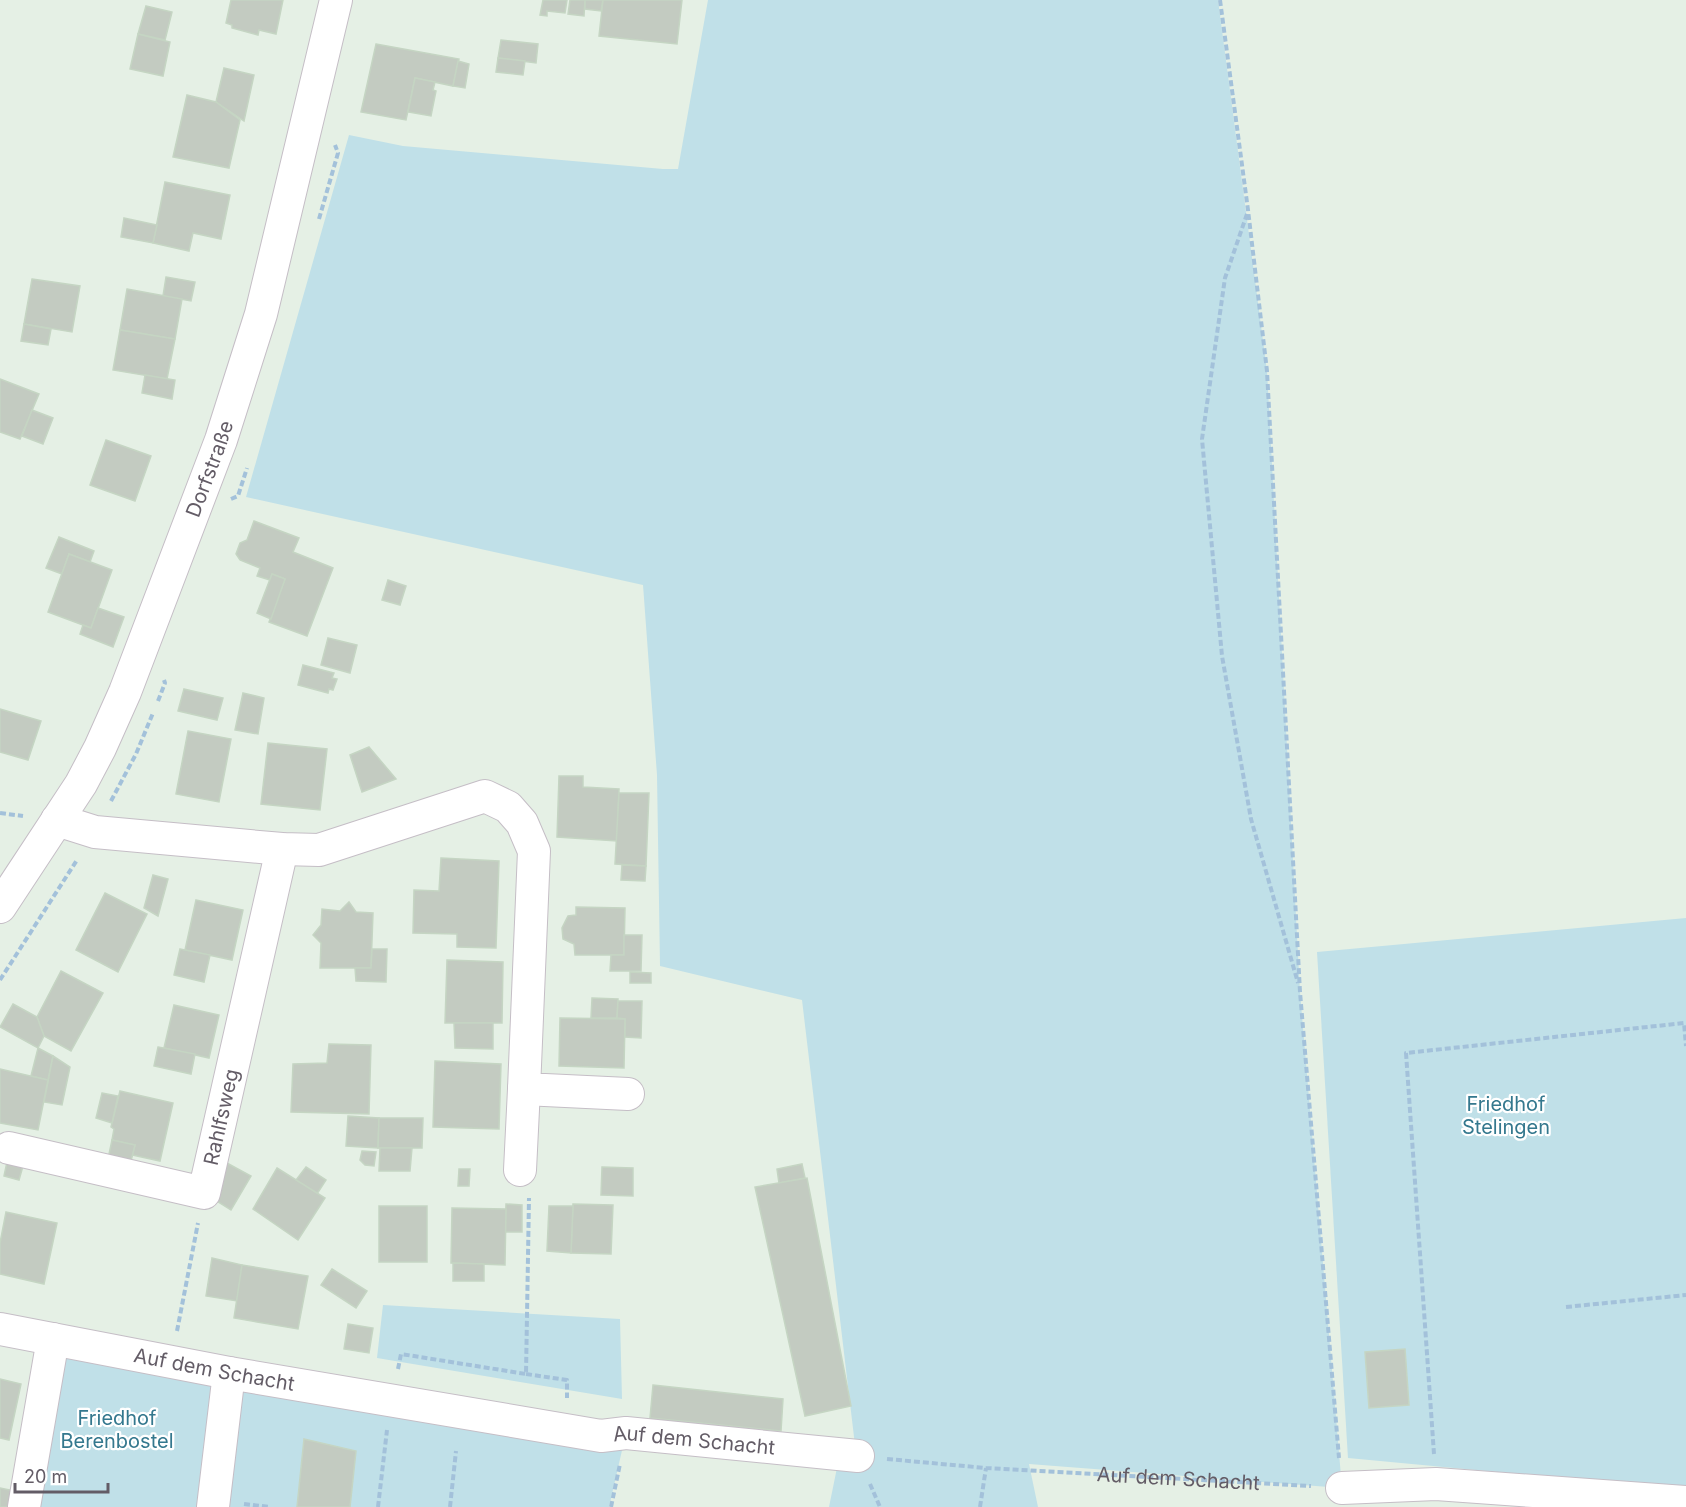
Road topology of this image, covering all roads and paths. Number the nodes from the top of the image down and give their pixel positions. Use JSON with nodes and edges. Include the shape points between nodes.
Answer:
{"nodes":[{"id":1,"x":336,"y":0,"type":"edge"},
{"id":2,"x":1221,"y":0,"type":"edge"},
{"id":3,"x":1248,"y":210,"type":"junction"},
{"id":4,"x":57,"y":820,"type":"junction"},
{"id":5,"x":282,"y":849,"type":"junction"},
{"id":6,"x":0,"y":907,"type":"edge"},
{"id":7,"x":1300,"y":992,"type":"junction"},
{"id":8,"x":1686,"y":1046,"type":"edge"},
{"id":9,"x":524,"y":1089,"type":"junction"},
{"id":10,"x":628,"y":1094,"type":"dead end"},
{"id":11,"x":9,"y":1148,"type":"dead end"},
{"id":12,"x":520,"y":1170,"type":"joint"},
{"id":13,"x":204,"y":1192,"type":"junction"},
{"id":14,"x":1686,"y":1295,"type":"edge"},
{"id":15,"x":1566,"y":1307,"type":"dead end"},
{"id":16,"x":0,"y":1329,"type":"edge"},
{"id":17,"x":53,"y":1339,"type":"junction"},
{"id":18,"x":177,"y":1363,"type":"junction"},
{"id":19,"x":229,"y":1372,"type":"junction"},
{"id":20,"x":526,"y":1374,"type":"junction"},
{"id":21,"x":392,"y":1401,"type":"junction"},
{"id":22,"x":567,"y":1402,"type":"dead end"},
{"id":23,"x":626,"y":1433,"type":"junction"},
{"id":24,"x":456,"y":1451,"type":"dead end"},
{"id":25,"x":858,"y":1456,"type":"joint"},
{"id":26,"x":986,"y":1468,"type":"junction"},
{"id":27,"x":1436,"y":1484,"type":"junction"},
{"id":28,"x":1342,"y":1488,"type":"junction"},
{"id":29,"x":1686,"y":1502,"type":"edge"},
{"id":30,"x":24,"y":1507,"type":"edge"},
{"id":31,"x":213,"y":1507,"type":"edge"},
{"id":32,"x":378,"y":1507,"type":"edge"},
{"id":33,"x":450,"y":1507,"type":"edge"},
{"id":34,"x":610,"y":1507,"type":"edge"},
{"id":35,"x":980,"y":1507,"type":"edge"}],
"edges":[{"from":1,"to":4,"type":"street","name":"Dorfstraße","via":[[261,314],[221,440],[125,692],[81,784]]},
{"from":2,"to":3,"type":"path"},
{"from":3,"to":7,"type":"path","via":[[1267,371]]},
{"from":3,"to":7,"type":"path","via":[[1225,278],[1202,439],[1222,656],[1251,819]]},
{"from":4,"to":5,"type":"street","via":[[94,832]]},
{"from":4,"to":6,"type":"street","name":"Dorfstraße"},
{"from":5,"to":9,"type":"street","via":[[319,850],[485,796],[508,807],[522,824],[534,851]]},
{"from":5,"to":13,"type":"street","name":"Rahlfsweg"},
{"from":7,"to":28,"type":"path"},
{"from":8,"to":27,"type":"path","via":[[1684,1023],[1406,1053]]},
{"from":9,"to":10,"type":"street"},
{"from":9,"to":12,"type":"street"},
{"from":11,"to":13,"type":"street","name":"Rahlfsweg"},
{"from":12,"to":20,"type":"path","via":[[529,1189]]},
{"from":13,"to":18,"type":"path","via":[[177,1332],[181,1341]]},
{"from":14,"to":15,"type":"path"},
{"from":16,"to":17,"type":"street","name":"Auf dem Schacht"},
{"from":17,"to":18,"type":"street","name":"Auf dem Schacht"},
{"from":17,"to":30,"type":"street"},
{"from":18,"to":19,"type":"street","name":"Auf dem Schacht"},
{"from":19,"to":21,"type":"street","name":"Auf dem Schacht"},
{"from":19,"to":31,"type":"street"},
{"from":20,"to":21,"type":"path","via":[[400,1354]]},
{"from":20,"to":22,"type":"path","via":[[567,1380]]},
{"from":21,"to":23,"type":"street","name":"Auf dem Schacht","via":[[601,1436]]},
{"from":21,"to":32,"type":"path"},
{"from":23,"to":25,"type":"street","name":"Auf dem Schacht"},
{"from":23,"to":34,"type":"path"},
{"from":24,"to":33,"type":"path"},
{"from":25,"to":26,"type":"path","name":"Auf dem Schacht"},
{"from":26,"to":28,"type":"path","name":"Auf dem Schacht"},
{"from":26,"to":35,"type":"path"},
{"from":27,"to":28,"type":"street"},
{"from":27,"to":29,"type":"street"}]}
